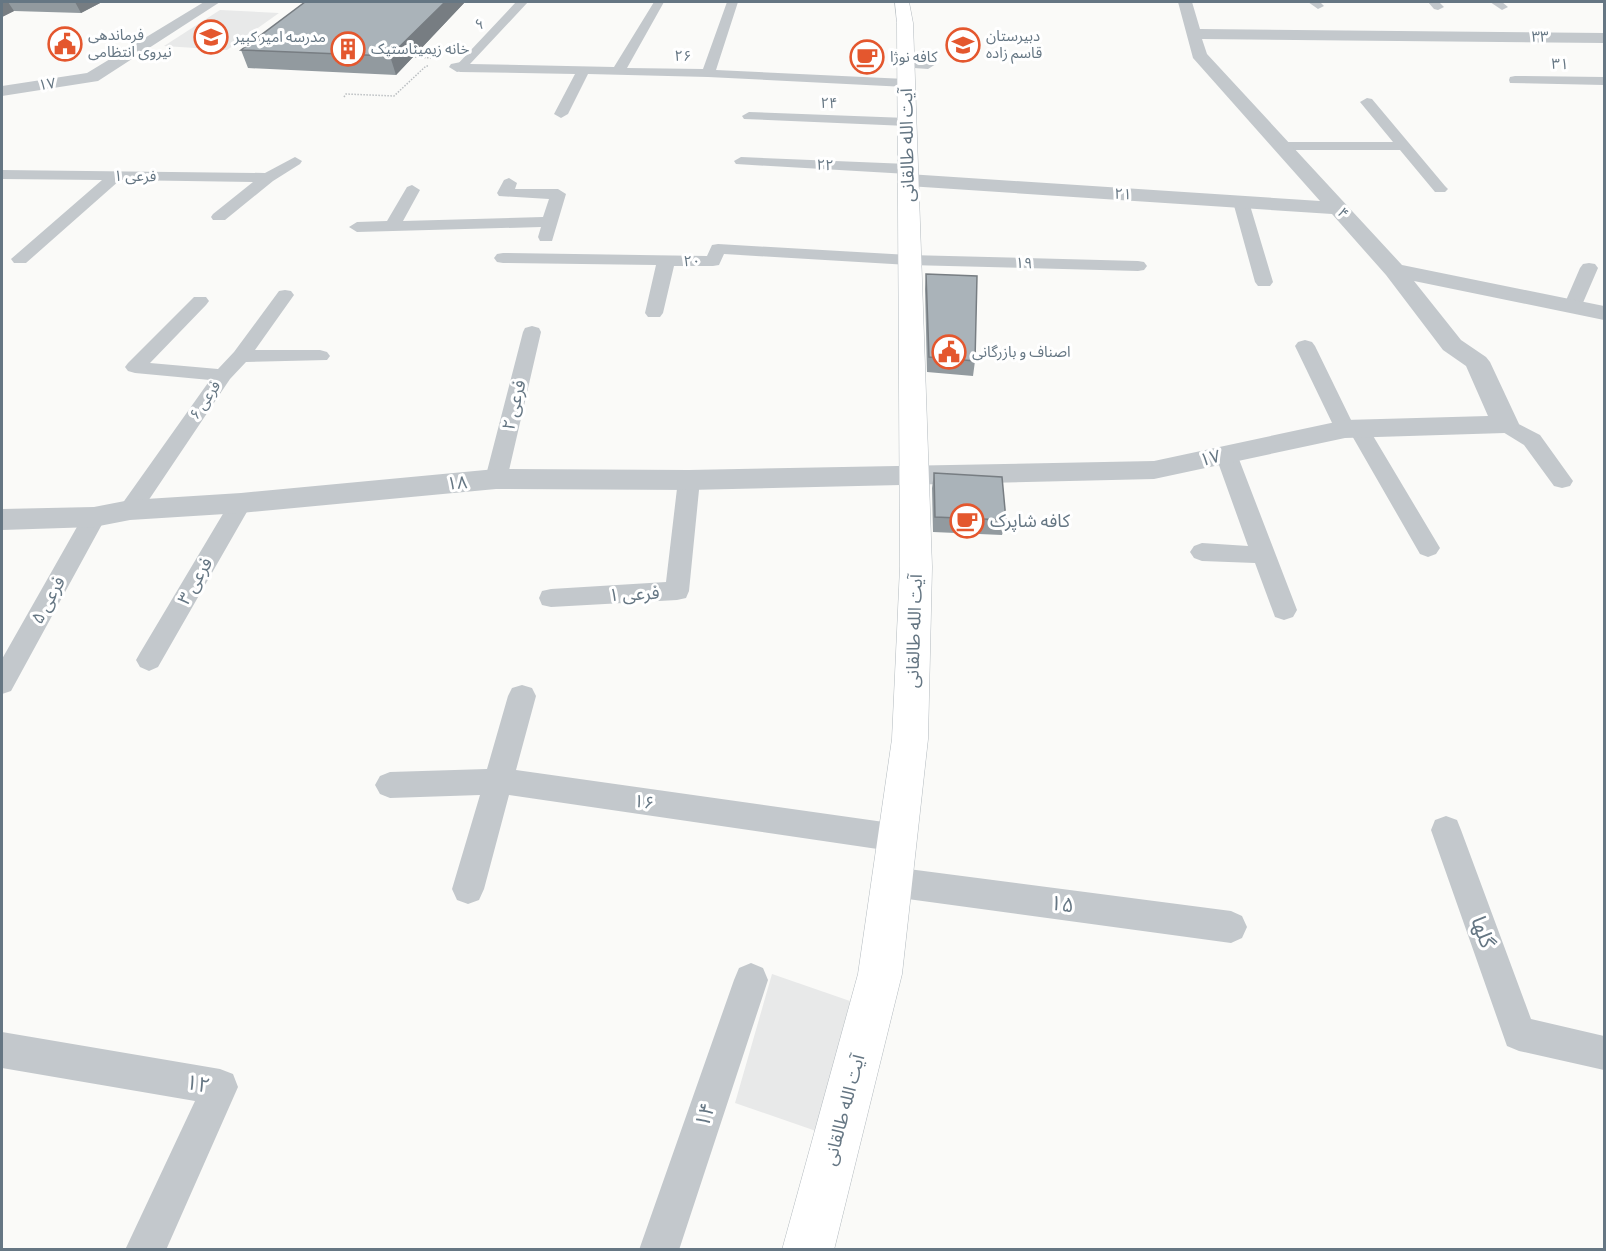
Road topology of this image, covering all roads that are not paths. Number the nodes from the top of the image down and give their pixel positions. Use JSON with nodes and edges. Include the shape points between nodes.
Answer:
{"nodes":[{"id":1,"x":213,"y":2,"type":"edge"},
{"id":2,"x":522,"y":2,"type":"edge"},
{"id":3,"x":659,"y":2,"type":"edge"},
{"id":4,"x":733,"y":2,"type":"edge"},
{"id":5,"x":902,"y":2,"type":"edge"},
{"id":6,"x":1185,"y":2,"type":"edge"},
{"id":7,"x":173,"y":26,"type":"junction"},
{"id":8,"x":191,"y":27,"type":"dead end"},
{"id":9,"x":1194,"y":34,"type":"junction"},
{"id":10,"x":1605,"y":38,"type":"edge"},
{"id":11,"x":459,"y":67,"type":"joint"},
{"id":12,"x":913,"y":70,"type":"junction"},
{"id":13,"x":583,"y":71,"type":"junction"},
{"id":14,"x":618,"y":72,"type":"junction"},
{"id":15,"x":708,"y":73,"type":"junction"},
{"id":16,"x":1515,"y":80,"type":"dead end"},
{"id":17,"x":1605,"y":81,"type":"edge"},
{"id":18,"x":2,"y":91,"type":"edge"},
{"id":19,"x":1367,"y":102,"type":"dead end"},
{"id":20,"x":561,"y":114,"type":"dead end"},
{"id":21,"x":749,"y":116,"type":"dead end"},
{"id":22,"x":907,"y":122,"type":"junction"},
{"id":23,"x":1282,"y":146,"type":"junction"},
{"id":24,"x":1404,"y":146,"type":"junction"},
{"id":25,"x":295,"y":161,"type":"dead end"},
{"id":26,"x":741,"y":161,"type":"dead end"},
{"id":27,"x":2,"y":174,"type":"edge"},
{"id":28,"x":908,"y":175,"type":"junction"},
{"id":29,"x":117,"y":176,"type":"junction"},
{"id":30,"x":268,"y":178,"type":"junction"},
{"id":31,"x":509,"y":183,"type":"dead end"},
{"id":32,"x":1440,"y":189,"type":"dead end"},
{"id":33,"x":412,"y":190,"type":"dead end"},
{"id":34,"x":1241,"y":202,"type":"junction"},
{"id":35,"x":1338,"y":207,"type":"junction"},
{"id":36,"x":219,"y":217,"type":"dead end"},
{"id":37,"x":551,"y":222,"type":"junction"},
{"id":38,"x":393,"y":225,"type":"junction"},
{"id":39,"x":357,"y":227,"type":"dead end"},
{"id":40,"x":502,"y":258,"type":"dead end"},
{"id":41,"x":539,"y":258,"type":"junction"},
{"id":42,"x":20,"y":259,"type":"dead end"},
{"id":43,"x":909,"y":260,"type":"junction"},
{"id":44,"x":666,"y":261,"type":"junction"},
{"id":45,"x":1138,"y":266,"type":"dead end"},
{"id":46,"x":1588,"y":268,"type":"dead end"},
{"id":47,"x":1395,"y":270,"type":"junction"},
{"id":48,"x":1264,"y":282,"type":"dead end"},
{"id":49,"x":285,"y":295,"type":"dead end"},
{"id":50,"x":200,"y":301,"type":"dead end"},
{"id":51,"x":1573,"y":305,"type":"junction"},
{"id":52,"x":654,"y":313,"type":"dead end"},
{"id":53,"x":1605,"y":313,"type":"edge"},
{"id":54,"x":532,"y":332,"type":"dead end"},
{"id":55,"x":1305,"y":346,"type":"dead end"},
{"id":56,"x":241,"y":356,"type":"junction"},
{"id":57,"x":320,"y":356,"type":"dead end"},
{"id":58,"x":223,"y":375,"type":"junction"},
{"id":59,"x":1505,"y":424,"type":"junction"},
{"id":60,"x":1352,"y":429,"type":"junction"},
{"id":61,"x":1226,"y":454,"type":"junction"},
{"id":62,"x":495,"y":479,"type":"junction"},
{"id":63,"x":689,"y":480,"type":"junction"},
{"id":64,"x":922,"y":481,"type":"junction"},
{"id":65,"x":1562,"y":481,"type":"dead end"},
{"id":66,"x":241,"y":503,"type":"junction"},
{"id":67,"x":130,"y":510,"type":"junction"},
{"id":68,"x":94,"y":517,"type":"junction"},
{"id":69,"x":2,"y":520,"type":"edge"},
{"id":70,"x":1428,"y":548,"type":"dead end"},
{"id":71,"x":1202,"y":552,"type":"dead end"},
{"id":72,"x":1264,"y":555,"type":"junction"},
{"id":73,"x":551,"y":598,"type":"dead end"},
{"id":74,"x":1284,"y":610,"type":"dead end"},
{"id":75,"x":149,"y":660,"type":"dead end"},
{"id":76,"x":2,"y":683,"type":"edge"},
{"id":77,"x":522,"y":696,"type":"dead end"},
{"id":78,"x":499,"y":781,"type":"junction"},
{"id":79,"x":390,"y":785,"type":"dead end"},
{"id":80,"x":1446,"y":830,"type":"dead end"},
{"id":81,"x":898,"y":838,"type":"junction"},
{"id":82,"x":892,"y":882,"type":"junction"},
{"id":83,"x":468,"y":889,"type":"dead end"},
{"id":84,"x":1232,"y":927,"type":"dead end"},
{"id":85,"x":751,"y":980,"type":"dead end"},
{"id":86,"x":2,"y":1050,"type":"edge"},
{"id":87,"x":1605,"y":1053,"type":"edge"},
{"id":88,"x":145,"y":1250,"type":"edge"},
{"id":89,"x":659,"y":1250,"type":"edge"},
{"id":90,"x":808,"y":1250,"type":"edge"}],
"edges":[{"from":1,"to":7,"type":"street"},
{"from":2,"to":11,"type":"lane","name":"۶"},
{"from":3,"to":14,"type":"lane"},
{"from":4,"to":15,"type":"lane"},
{"from":5,"to":12,"type":"main road","name":"آیت الله طالقانی"},
{"from":6,"to":9,"type":"street","name":"۴"},
{"from":7,"to":8,"type":"street"},
{"from":7,"to":18,"type":"street","name":"۱۷","via":[[92,77]]},
{"from":9,"to":10,"type":"street","name":"۳۳"},
{"from":9,"to":23,"type":"street","name":"۴","via":[[1198,54]]},
{"from":11,"to":13,"type":"lane","name":"۲۶"},
{"from":12,"to":15,"type":"lane","name":"۲۶"},
{"from":12,"to":22,"type":"main road","name":"آیت الله طالقانی"},
{"from":13,"to":14,"type":"lane","name":"۲۶"},
{"from":13,"to":20,"type":"lane"},
{"from":14,"to":15,"type":"lane","name":"۲۶"},
{"from":16,"to":17,"type":"lane","name":"۳۱"},
{"from":19,"to":24,"type":"lane"},
{"from":21,"to":22,"type":"lane","name":"۲۴"},
{"from":22,"to":28,"type":"main road","name":"آیت الله طالقانی"},
{"from":23,"to":24,"type":"lane"},
{"from":23,"to":35,"type":"street","name":"۴"},
{"from":24,"to":32,"type":"lane"},
{"from":25,"to":30,"type":"lane"},
{"from":26,"to":28,"type":"lane","name":"۲۲"},
{"from":27,"to":29,"type":"lane","name":"فرعی ۱"},
{"from":28,"to":34,"type":"street","name":"۲۱"},
{"from":28,"to":43,"type":"main road","name":"آیت الله طالقانی"},
{"from":29,"to":30,"type":"lane","name":"فرعی ۱"},
{"from":29,"to":42,"type":"lane"},
{"from":30,"to":36,"type":"lane"},
{"from":31,"to":37,"type":"lane","via":[[505,193],[558,194]]},
{"from":33,"to":38,"type":"lane"},
{"from":34,"to":35,"type":"street","name":"۲۱"},
{"from":34,"to":48,"type":"lane"},
{"from":35,"to":47,"type":"street","name":"۴"},
{"from":37,"to":38,"type":"lane"},
{"from":37,"to":41,"type":"lane"},
{"from":38,"to":39,"type":"lane"},
{"from":40,"to":41,"type":"lane","name":"۲۰"},
{"from":41,"to":44,"type":"lane","name":"۲۰"},
{"from":43,"to":44,"type":"lane","name":"۲۰","via":[[718,249],[714,261]]},
{"from":43,"to":45,"type":"lane","name":"۱۹"},
{"from":43,"to":64,"type":"main road","name":"آیت الله طالقانی","via":[[918,331]]},
{"from":44,"to":52,"type":"lane"},
{"from":46,"to":51,"type":"lane"},
{"from":47,"to":51,"type":"street"},
{"from":47,"to":59,"type":"street","name":"۴","via":[[1452,345],[1477,362]]},
{"from":49,"to":56,"type":"lane","name":"فرعی ۶"},
{"from":50,"to":58,"type":"lane","via":[[135,367]]},
{"from":51,"to":53,"type":"street"},
{"from":54,"to":62,"type":"lane","name":"فرعی ۲"},
{"from":55,"to":60,"type":"lane"},
{"from":56,"to":57,"type":"lane"},
{"from":56,"to":58,"type":"lane","name":"فرعی ۶"},
{"from":58,"to":67,"type":"lane","name":"فرعی ۶"},
{"from":59,"to":60,"type":"street","name":"۱۷"},
{"from":59,"to":65,"type":"lane","via":[[1532,440]]},
{"from":60,"to":61,"type":"street","name":"۱۷"},
{"from":60,"to":70,"type":"lane"},
{"from":61,"to":64,"type":"street","name":"۱۷","via":[[1155,470]]},
{"from":61,"to":72,"type":"lane"},
{"from":62,"to":63,"type":"street","name":"۱۸"},
{"from":62,"to":66,"type":"street","name":"۱۸"},
{"from":63,"to":64,"type":"street","name":"۱۸"},
{"from":63,"to":73,"type":"lane","name":"فرعی ۱","via":[[677,591]]},
{"from":64,"to":81,"type":"main road","name":"آیت الله طالقانی","via":[[910,739]]},
{"from":66,"to":67,"type":"street","name":"۱۸"},
{"from":66,"to":75,"type":"lane","name":"فرعی ۳"},
{"from":67,"to":68,"type":"street","name":"۱۸"},
{"from":68,"to":69,"type":"street","name":"۱۸"},
{"from":68,"to":76,"type":"lane","name":"فرعی ۵"},
{"from":71,"to":72,"type":"lane"},
{"from":72,"to":74,"type":"lane"},
{"from":77,"to":78,"type":"lane"},
{"from":78,"to":79,"type":"lane","name":"۱۶"},
{"from":78,"to":81,"type":"lane","name":"۱۶"},
{"from":78,"to":83,"type":"lane"},
{"from":80,"to":87,"type":"lane","name":"گلها","via":[[1519,1034]]},
{"from":81,"to":82,"type":"main road","name":"آیت الله طالقانی"},
{"from":82,"to":84,"type":"lane","name":"۱۵"},
{"from":82,"to":90,"type":"main road","name":"آیت الله طالقانی","via":[[880,974]]},
{"from":85,"to":89,"type":"lane","name":"۱۴"},
{"from":86,"to":88,"type":"lane","name":"۱۲","via":[[220,1087]]}]}
